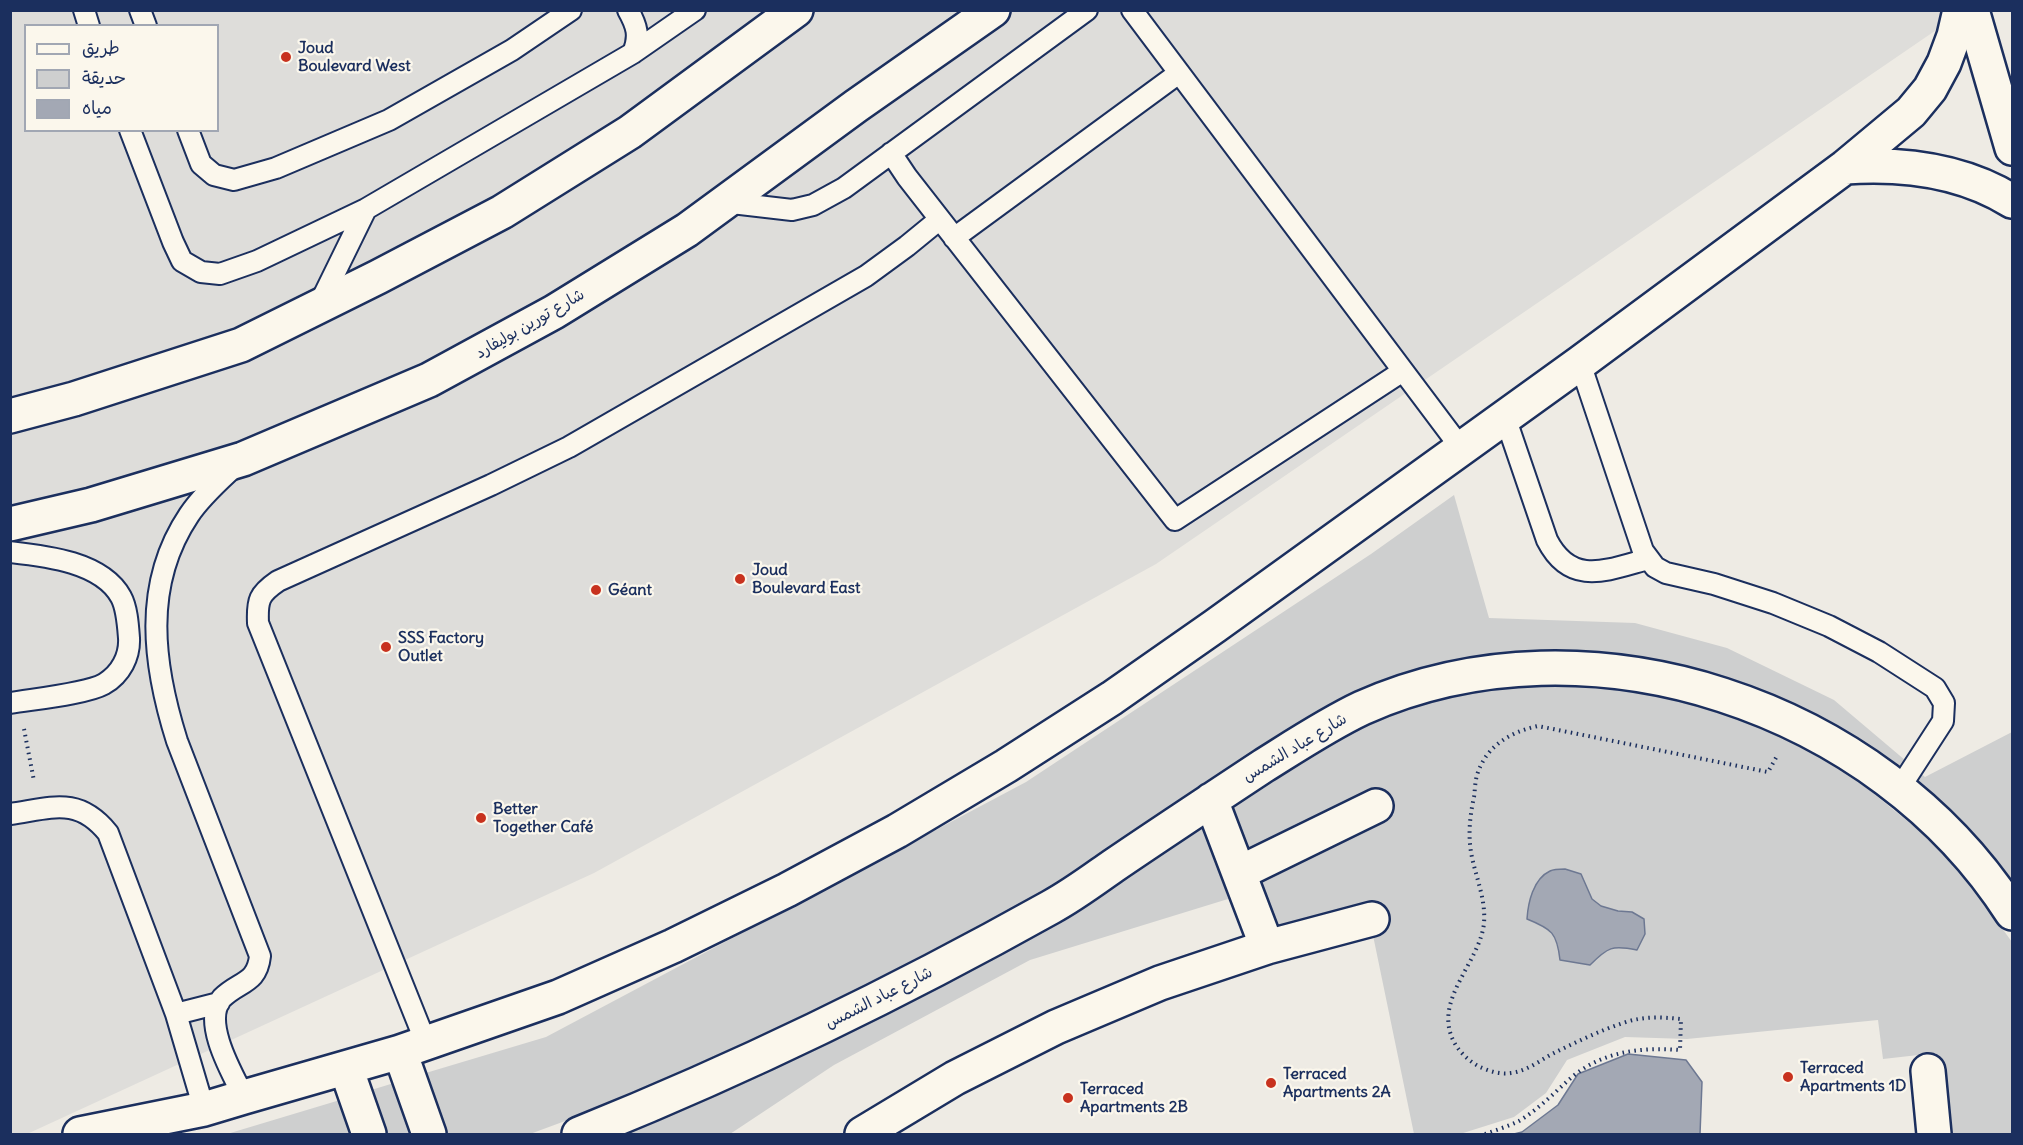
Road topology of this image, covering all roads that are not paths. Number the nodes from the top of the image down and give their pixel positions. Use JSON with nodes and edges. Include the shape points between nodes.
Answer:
{"nodes":[{"id":1,"x":571,"y":10,"type":"edge"},
{"id":2,"x":628,"y":10,"type":"edge"},
{"id":3,"x":695,"y":10,"type":"edge"},
{"id":4,"x":796,"y":10,"type":"edge"},
{"id":5,"x":993,"y":10,"type":"edge"},
{"id":6,"x":1088,"y":10,"type":"edge"},
{"id":7,"x":1132,"y":10,"type":"edge"},
{"id":8,"x":1960,"y":10,"type":"edge"},
{"id":9,"x":1972,"y":10,"type":"edge"},
{"id":10,"x":633,"y":53,"type":"junction"},
{"id":11,"x":1179,"y":73,"type":"junction"},
{"id":12,"x":131,"y":132,"type":"edge"},
{"id":13,"x":189,"y":132,"type":"edge"},
{"id":14,"x":2013,"y":148,"type":"edge"},
{"id":15,"x":891,"y":153,"type":"junction"},
{"id":16,"x":1845,"y":166,"type":"junction"},
{"id":17,"x":2013,"y":201,"type":"edge"},
{"id":18,"x":723,"y":202,"type":"junction"},
{"id":19,"x":366,"y":209,"type":"junction"},
{"id":20,"x":940,"y":219,"type":"junction"},
{"id":21,"x":954,"y":238,"type":"junction"},
{"id":22,"x":320,"y":305,"type":"junction"},
{"id":23,"x":1580,"y":363,"type":"junction"},
{"id":24,"x":1403,"y":371,"type":"junction"},
{"id":25,"x":10,"y":416,"type":"edge"},
{"id":26,"x":1505,"y":417,"type":"junction"},
{"id":27,"x":1461,"y":448,"type":"junction"},
{"id":28,"x":243,"y":459,"type":"junction"},
{"id":29,"x":10,"y":524,"type":"edge"},
{"id":30,"x":10,"y":552,"type":"edge"},
{"id":31,"x":1648,"y":559,"type":"junction"},
{"id":32,"x":14,"y":703,"type":"edge"},
{"id":33,"x":1899,"y":789,"type":"junction"},
{"id":34,"x":1211,"y":800,"type":"junction"},
{"id":35,"x":1376,"y":806,"type":"dead end"},
{"id":36,"x":10,"y":814,"type":"edge"},
{"id":37,"x":1239,"y":873,"type":"junction"},
{"id":38,"x":2013,"y":913,"type":"edge"},
{"id":39,"x":1372,"y":919,"type":"dead end"},
{"id":40,"x":1267,"y":947,"type":"junction"},
{"id":41,"x":219,"y":1003,"type":"junction"},
{"id":42,"x":176,"y":1014,"type":"junction"},
{"id":43,"x":413,"y":1047,"type":"junction"},
{"id":44,"x":346,"y":1068,"type":"junction"},
{"id":45,"x":1928,"y":1071,"type":"dead end"},
{"id":46,"x":244,"y":1097,"type":"junction"},
{"id":47,"x":204,"y":1109,"type":"junction"},
{"id":48,"x":80,"y":1134,"type":"edge"},
{"id":49,"x":369,"y":1134,"type":"edge"},
{"id":50,"x":429,"y":1134,"type":"edge"},
{"id":51,"x":579,"y":1134,"type":"edge"},
{"id":52,"x":862,"y":1134,"type":"edge"},
{"id":53,"x":1934,"y":1134,"type":"edge"}],
"edges":[{"from":1,"to":13,"type":"lane","via":[[512,50],[389,120],[276,168],[234,180],[214,175],[201,164]]},
{"from":2,"to":10,"type":"lane","via":[[638,33]]},
{"from":3,"to":10,"type":"lane"},
{"from":4,"to":22,"type":"street","via":[[630,132],[502,212]]},
{"from":5,"to":18,"type":"street","name":"شارع تورين بوليفارد"},
{"from":6,"to":15,"type":"lane"},
{"from":7,"to":11,"type":"lane"},
{"from":8,"to":16,"type":"street","via":[[1947,54],[1930,89],[1911,112]]},
{"from":9,"to":14,"type":"street"},
{"from":10,"to":19,"type":"lane"},
{"from":11,"to":21,"type":"lane"},
{"from":11,"to":24,"type":"lane"},
{"from":12,"to":19,"type":"lane","via":[[182,261],[201,272],[220,274],[257,261]]},
{"from":15,"to":18,"type":"lane","via":[[844,188],[813,205],[792,210]]},
{"from":15,"to":20,"type":"lane"},
{"from":16,"to":17,"type":"street","via":[[1910,166],[1974,183]]},
{"from":16,"to":23,"type":"street"},
{"from":18,"to":28,"type":"street","name":"شارع تورين بوليفارد","via":[[687,230],[554,312],[429,380]]},
{"from":19,"to":22,"type":"lane"},
{"from":20,"to":21,"type":"lane"},
{"from":20,"to":43,"type":"lane","via":[[866,276],[578,442],[278,581],[260,598],[258,623]]},
{"from":21,"to":24,"type":"lane","via":[[1176,520]]},
{"from":22,"to":25,"type":"street","via":[[241,345]]},
{"from":23,"to":26,"type":"street"},
{"from":23,"to":31,"type":"lane"},
{"from":24,"to":27,"type":"lane"},
{"from":26,"to":27,"type":"street"},
{"from":26,"to":31,"type":"lane","via":[[1547,540],[1565,564],[1594,573]]},
{"from":27,"to":43,"type":"street","via":[[1112,698],[897,831],[673,946],[558,997]]},
{"from":28,"to":29,"type":"street","name":"شارع تورين بوليفارد","via":[[91,505]]},
{"from":28,"to":41,"type":"lane","via":[[189,514],[164,567],[156,616],[162,686],[177,741],[260,956],[254,976]]},
{"from":30,"to":32,"type":"lane","via":[[68,561],[105,580],[121,597],[129,639],[123,665],[104,684]]},
{"from":31,"to":33,"type":"lane","via":[[1666,573],[1773,603],[1829,626],[1935,688],[1944,703],[1943,721]]},
{"from":33,"to":34,"type":"street","name":"شارع عباد الشمس","via":[[1831,742],[1753,705],[1709,690],[1619,672],[1522,669],[1423,685],[1361,709]]},
{"from":33,"to":38,"type":"street","name":"شارع عباد الشمس","via":[[1967,852]]},
{"from":34,"to":37,"type":"street"},
{"from":34,"to":51,"type":"street","name":"شارع عباد الشمس","via":[[1057,904],[947,964],[720,1074]]},
{"from":35,"to":37,"type":"street"},
{"from":36,"to":42,"type":"lane","via":[[60,806],[88,813],[99,822],[108,833]]},
{"from":37,"to":40,"type":"street"},
{"from":39,"to":40,"type":"street"},
{"from":40,"to":52,"type":"street","via":[[1160,983],[1056,1027],[955,1078]]},
{"from":41,"to":42,"type":"lane"},
{"from":41,"to":46,"type":"lane","via":[[216,1015],[220,1047]]},
{"from":42,"to":47,"type":"lane"},
{"from":43,"to":44,"type":"street"},
{"from":43,"to":50,"type":"street"},
{"from":44,"to":46,"type":"street"},
{"from":44,"to":49,"type":"street"},
{"from":45,"to":53,"type":"street"},
{"from":46,"to":47,"type":"street"},
{"from":47,"to":48,"type":"street"}]}
